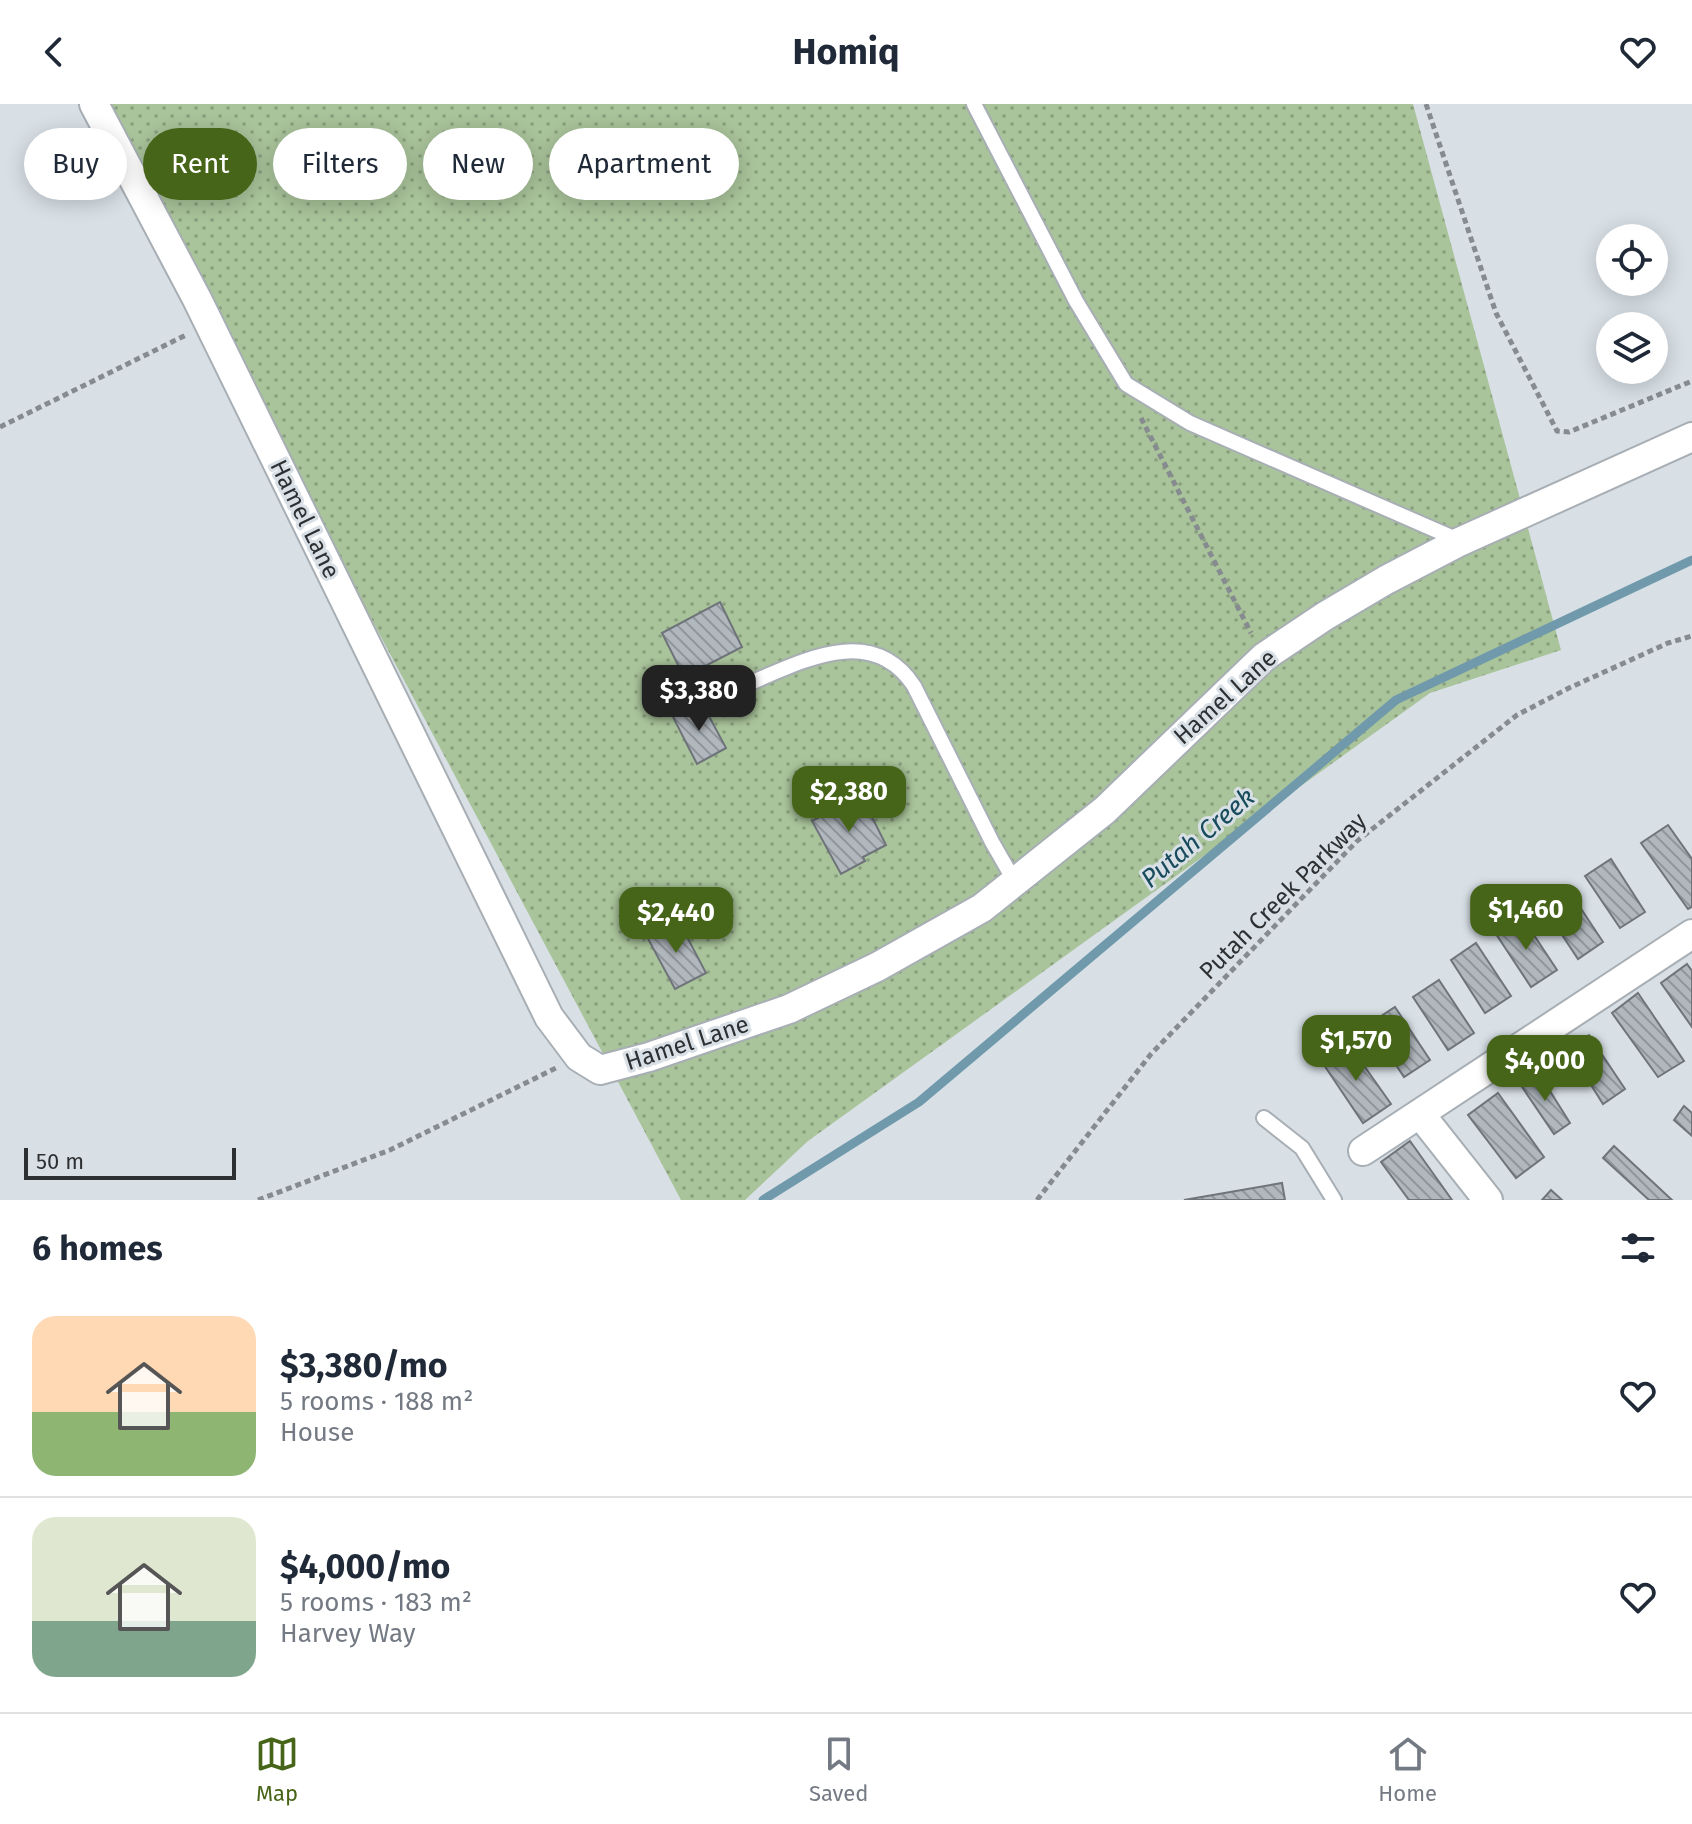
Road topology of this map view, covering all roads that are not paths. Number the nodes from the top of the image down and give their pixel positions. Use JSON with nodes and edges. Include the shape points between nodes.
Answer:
{"nodes":[{"id":1,"x":94,"y":104,"type":"edge"},
{"id":2,"x":974,"y":104,"type":"edge"},
{"id":3,"x":1692,"y":437,"type":"edge"},
{"id":4,"x":1457,"y":543,"type":"junction"},
{"id":5,"x":743,"y":686,"type":"dead end"},
{"id":6,"x":1015,"y":882,"type":"junction"},
{"id":7,"x":1692,"y":934,"type":"edge"},
{"id":8,"x":1420,"y":1114,"type":"junction"},
{"id":9,"x":1264,"y":1118,"type":"dead end"},
{"id":10,"x":1363,"y":1151,"type":"dead end"},
{"id":11,"x":1334,"y":1200,"type":"edge"},
{"id":12,"x":1488,"y":1200,"type":"edge"}],
"edges":[{"from":1,"to":6,"type":"street","name":"Hamel Lane","via":[[209,324],[549,1017],[579,1057],[600,1070],[789,1009],[982,908]]},
{"from":2,"to":4,"type":"lane","via":[[1076,301],[1126,384],[1190,423]]},
{"from":3,"to":4,"type":"street","name":"Hamel Lane"},
{"from":4,"to":6,"type":"street","name":"Hamel Lane","via":[[1374,587],[1264,657],[1105,810]]},
{"from":5,"to":6,"type":"lane","via":[[822,654],[873,651],[892,660],[914,686]]},
{"from":7,"to":8,"type":"street"},
{"from":8,"to":10,"type":"street"},
{"from":8,"to":12,"type":"street"},
{"from":9,"to":11,"type":"lane","via":[[1302,1148]]}]}
